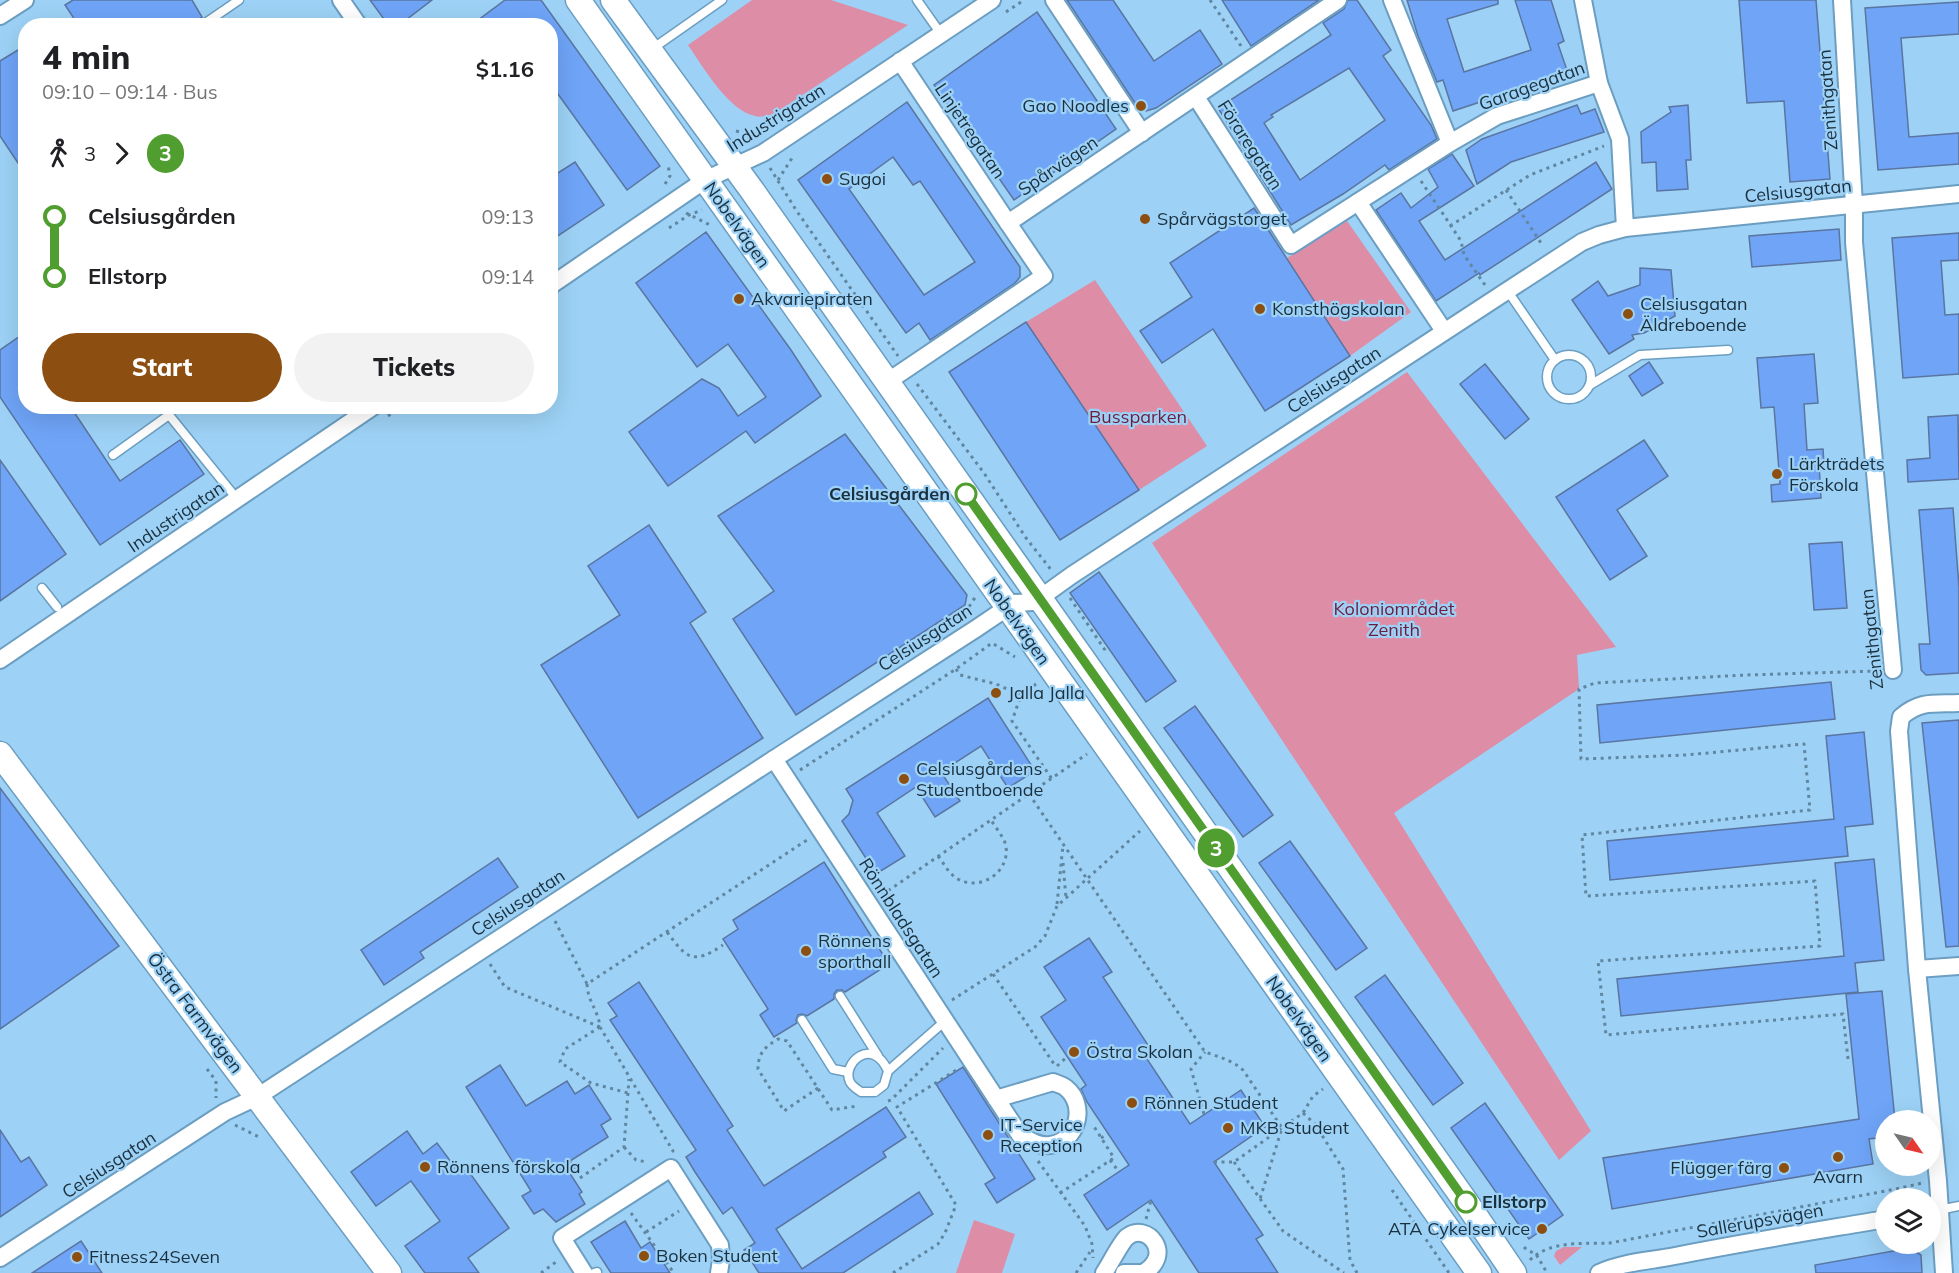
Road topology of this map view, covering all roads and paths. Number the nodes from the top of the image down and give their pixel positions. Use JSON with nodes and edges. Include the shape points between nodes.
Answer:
{"nodes":[{"id":1,"x":25,"y":0,"type":"edge"},
{"id":2,"x":239,"y":0,"type":"edge"},
{"id":3,"x":340,"y":0,"type":"edge"},
{"id":4,"x":578,"y":0,"type":"edge"},
{"id":5,"x":613,"y":0,"type":"edge"},
{"id":6,"x":722,"y":0,"type":"edge"},
{"id":7,"x":917,"y":0,"type":"edge"},
{"id":8,"x":992,"y":0,"type":"edge"},
{"id":9,"x":1054,"y":0,"type":"edge"},
{"id":10,"x":1210,"y":0,"type":"edge"},
{"id":11,"x":1338,"y":0,"type":"edge"},
{"id":12,"x":1392,"y":0,"type":"edge"},
{"id":13,"x":1583,"y":0,"type":"edge"},
{"id":14,"x":1842,"y":0,"type":"edge"},
{"id":15,"x":0,"y":16,"type":"edge"},
{"id":16,"x":213,"y":18,"type":"edge"},
{"id":17,"x":353,"y":18,"type":"edge"},
{"id":18,"x":941,"y":34,"type":"junction"},
{"id":19,"x":649,"y":51,"type":"junction"},
{"id":20,"x":1251,"y":59,"type":"junction"},
{"id":21,"x":900,"y":61,"type":"junction"},
{"id":22,"x":1599,"y":83,"type":"junction"},
{"id":23,"x":1196,"y":97,"type":"junction"},
{"id":24,"x":1142,"y":133,"type":"junction"},
{"id":25,"x":1620,"y":140,"type":"junction"},
{"id":26,"x":1450,"y":142,"type":"junction"},
{"id":27,"x":735,"y":167,"type":"junction"},
{"id":28,"x":1412,"y":168,"type":"junction"},
{"id":29,"x":705,"y":180,"type":"junction"},
{"id":30,"x":1506,"y":190,"type":"junction"},
{"id":31,"x":1959,"y":194,"type":"edge"},
{"id":32,"x":1358,"y":202,"type":"junction"},
{"id":33,"x":1854,"y":205,"type":"junction"},
{"id":34,"x":1008,"y":223,"type":"junction"},
{"id":35,"x":1450,"y":226,"type":"junction"},
{"id":36,"x":1625,"y":228,"type":"junction"},
{"id":37,"x":1291,"y":245,"type":"joint"},
{"id":38,"x":1552,"y":260,"type":"junction"},
{"id":39,"x":558,"y":281,"type":"edge"},
{"id":40,"x":1500,"y":294,"type":"junction"},
{"id":41,"x":1444,"y":331,"type":"junction"},
{"id":42,"x":1728,"y":350,"type":"dead end"},
{"id":43,"x":1555,"y":360,"type":"junction"},
{"id":44,"x":887,"y":382,"type":"junction"},
{"id":45,"x":1590,"y":385,"type":"junction"},
{"id":46,"x":362,"y":414,"type":"edge"},
{"id":47,"x":113,"y":455,"type":"dead end"},
{"id":48,"x":237,"y":499,"type":"junction"},
{"id":49,"x":42,"y":588,"type":"dead end"},
{"id":50,"x":1040,"y":598,"type":"junction"},
{"id":51,"x":57,"y":606,"type":"dead end"},
{"id":52,"x":1007,"y":607,"type":"junction"},
{"id":53,"x":1020,"y":659,"type":"dead end"},
{"id":54,"x":0,"y":660,"type":"edge"},
{"id":55,"x":956,"y":669,"type":"junction"},
{"id":56,"x":1893,"y":670,"type":"joint"},
{"id":57,"x":1038,"y":683,"type":"dead end"},
{"id":58,"x":1021,"y":695,"type":"junction"},
{"id":59,"x":1959,"y":703,"type":"edge"},
{"id":60,"x":1089,"y":753,"type":"dead end"},
{"id":61,"x":0,"y":754,"type":"edge"},
{"id":62,"x":774,"y":759,"type":"junction"},
{"id":63,"x":786,"y":778,"type":"junction"},
{"id":64,"x":1052,"y":779,"type":"junction"},
{"id":65,"x":1029,"y":794,"type":"junction"},
{"id":66,"x":991,"y":820,"type":"junction"},
{"id":67,"x":1141,"y":830,"type":"dead end"},
{"id":68,"x":821,"y":831,"type":"junction"},
{"id":69,"x":1063,"y":844,"type":"junction"},
{"id":70,"x":1062,"y":852,"type":"junction"},
{"id":71,"x":938,"y":856,"type":"junction"},
{"id":72,"x":1086,"y":880,"type":"junction"},
{"id":73,"x":1066,"y":898,"type":"junction"},
{"id":74,"x":869,"y":904,"type":"junction"},
{"id":75,"x":1057,"y":906,"type":"junction"},
{"id":76,"x":547,"y":908,"type":"junction"},
{"id":77,"x":667,"y":932,"type":"junction"},
{"id":78,"x":723,"y":945,"type":"dead end"},
{"id":79,"x":482,"y":950,"type":"junction"},
{"id":80,"x":1959,"y":966,"type":"edge"},
{"id":81,"x":1917,"y":969,"type":"junction"},
{"id":82,"x":587,"y":984,"type":"junction"},
{"id":83,"x":840,"y":996,"type":"dead end"},
{"id":84,"x":941,"y":1015,"type":"junction"},
{"id":85,"x":802,"y":1020,"type":"dead end"},
{"id":86,"x":600,"y":1027,"type":"junction"},
{"id":87,"x":778,"y":1039,"type":"dead end"},
{"id":88,"x":1205,"y":1052,"type":"junction"},
{"id":89,"x":878,"y":1056,"type":"junction"},
{"id":90,"x":1067,"y":1057,"type":"dead end"},
{"id":91,"x":1848,"y":1059,"type":"dead end"},
{"id":92,"x":971,"y":1061,"type":"junction"},
{"id":93,"x":1056,"y":1067,"type":"dead end"},
{"id":94,"x":888,"y":1071,"type":"junction"},
{"id":95,"x":848,"y":1072,"type":"junction"},
{"id":96,"x":630,"y":1077,"type":"junction"},
{"id":97,"x":818,"y":1088,"type":"dead end"},
{"id":98,"x":1323,"y":1089,"type":"dead end"},
{"id":99,"x":628,"y":1093,"type":"junction"},
{"id":100,"x":257,"y":1097,"type":"junction"},
{"id":101,"x":996,"y":1099,"type":"junction"},
{"id":102,"x":1303,"y":1113,"type":"junction"},
{"id":103,"x":1204,"y":1114,"type":"dead end"},
{"id":104,"x":1282,"y":1128,"type":"junction"},
{"id":105,"x":1108,"y":1134,"type":"dead end"},
{"id":106,"x":1020,"y":1135,"type":"junction"},
{"id":107,"x":1101,"y":1138,"type":"dead end"},
{"id":108,"x":624,"y":1147,"type":"junction"},
{"id":109,"x":666,"y":1155,"type":"dead end"},
{"id":110,"x":1110,"y":1160,"type":"dead end"},
{"id":111,"x":652,"y":1162,"type":"dead end"},
{"id":112,"x":1214,"y":1162,"type":"dead end"},
{"id":113,"x":1234,"y":1162,"type":"junction"},
{"id":114,"x":1119,"y":1172,"type":"dead end"},
{"id":115,"x":580,"y":1178,"type":"dead end"},
{"id":116,"x":1938,"y":1181,"type":"junction"},
{"id":117,"x":1937,"y":1188,"type":"edge"},
{"id":118,"x":622,"y":1199,"type":"junction"},
{"id":119,"x":1260,"y":1199,"type":"junction"},
{"id":120,"x":1151,"y":1200,"type":"dead end"},
{"id":121,"x":693,"y":1202,"type":"junction"},
{"id":122,"x":1959,"y":1206,"type":"edge"},
{"id":123,"x":1941,"y":1210,"type":"edge"},
{"id":124,"x":1146,"y":1219,"type":"dead end"},
{"id":125,"x":1875,"y":1221,"type":"edge"},
{"id":126,"x":646,"y":1232,"type":"junction"},
{"id":127,"x":1091,"y":1250,"type":"junction"},
{"id":128,"x":1941,"y":1252,"type":"edge"},
{"id":129,"x":1536,"y":1254,"type":"dead end"},
{"id":130,"x":0,"y":1258,"type":"edge"},
{"id":131,"x":1093,"y":1259,"type":"dead end"},
{"id":132,"x":1637,"y":1268,"type":"edge"},
{"id":133,"x":389,"y":1273,"type":"edge"},
{"id":134,"x":592,"y":1273,"type":"edge"},
{"id":135,"x":674,"y":1273,"type":"edge"},
{"id":136,"x":719,"y":1273,"type":"edge"},
{"id":137,"x":893,"y":1273,"type":"edge"},
{"id":138,"x":1076,"y":1273,"type":"edge"},
{"id":139,"x":1104,"y":1273,"type":"edge"},
{"id":140,"x":1124,"y":1273,"type":"edge"},
{"id":141,"x":1142,"y":1273,"type":"edge"},
{"id":142,"x":1344,"y":1273,"type":"edge"},
{"id":143,"x":1357,"y":1273,"type":"edge"},
{"id":144,"x":1479,"y":1273,"type":"edge"},
{"id":145,"x":1514,"y":1273,"type":"edge"},
{"id":146,"x":1599,"y":1273,"type":"edge"},
{"id":147,"x":1944,"y":1273,"type":"edge"}],
"edges":[{"from":1,"to":15,"type":"street"},
{"from":2,"to":16,"type":"lane"},
{"from":3,"to":17,"type":"street"},
{"from":4,"to":29,"type":"main road","name":"Nobelvägen"},
{"from":5,"to":19,"type":"main road","name":"Nobelvägen"},
{"from":6,"to":19,"type":"lane"},
{"from":7,"to":18,"type":"lane"},
{"from":8,"to":18,"type":"street","name":"Industrigatan"},
{"from":9,"to":24,"type":"street"},
{"from":10,"to":20,"type":"path"},
{"from":11,"to":20,"type":"street","name":"Spårvägen"},
{"from":12,"to":26,"type":"street"},
{"from":13,"to":22,"type":"street"},
{"from":14,"to":33,"type":"street","name":"Zenithgatan"},
{"from":18,"to":21,"type":"street","name":"Industrigatan"},
{"from":19,"to":27,"type":"main road","name":"Nobelvägen"},
{"from":20,"to":23,"type":"street","name":"Spårvägen"},
{"from":21,"to":27,"type":"street","name":"Industrigatan","via":[[763,153]]},
{"from":21,"to":34,"type":"street","name":"Linjetregatan"},
{"from":22,"to":25,"type":"street","name":"Garagegatan"},
{"from":22,"to":26,"type":"street","name":"Garagegatan","via":[[1497,116]]},
{"from":23,"to":24,"type":"street","name":"Spårvägen"},
{"from":23,"to":37,"type":"street","name":"Föraregatan"},
{"from":24,"to":34,"type":"street","name":"Spårvägen"},
{"from":25,"to":30,"type":"path","via":[[1530,175]]},
{"from":25,"to":36,"type":"street","name":"Garagegatan"},
{"from":26,"to":28,"type":"street","name":"Garagegatan"},
{"from":27,"to":29,"type":"street","name":"Industrigatan"},
{"from":27,"to":44,"type":"main road","name":"Nobelvägen"},
{"from":28,"to":32,"type":"street","name":"Garagegatan"},
{"from":28,"to":35,"type":"path"},
{"from":29,"to":39,"type":"street","name":"Industrigatan"},
{"from":29,"to":52,"type":"main road","name":"Nobelvägen"},
{"from":30,"to":35,"type":"path"},
{"from":30,"to":38,"type":"path"},
{"from":31,"to":33,"type":"street","name":"Celsiusgatan"},
{"from":32,"to":37,"type":"street","name":"Garagegatan"},
{"from":32,"to":41,"type":"street"},
{"from":33,"to":36,"type":"street","name":"Celsiusgatan"},
{"from":33,"to":56,"type":"street","name":"Zenithgatan","via":[[1854,242]]},
{"from":34,"to":44,"type":"street","via":[[1044,276]]},
{"from":35,"to":40,"type":"path","via":[[1461,241],[1464,255]]},
{"from":36,"to":38,"type":"street","name":"Celsiusgatan","via":[[1582,242]]},
{"from":38,"to":40,"type":"street","name":"Celsiusgatan"},
{"from":40,"to":41,"type":"street","name":"Celsiusgatan"},
{"from":40,"to":43,"type":"lane"},
{"from":41,"to":50,"type":"street","name":"Celsiusgatan"},
{"from":42,"to":45,"type":"lane","via":[[1640,355]]},
{"from":43,"to":45,"type":"lane","via":[[1568,355],[1582,359],[1591,371]]},
{"from":43,"to":45,"type":"lane","via":[[1547,372],[1548,388],[1553,394],[1574,399]]},
{"from":44,"to":50,"type":"main road","name":"Nobelvägen"},
{"from":46,"to":48,"type":"street","name":"Industrigatan"},
{"from":47,"to":48,"type":"lane","via":[[170,415]]},
{"from":48,"to":54,"type":"street","name":"Industrigatan"},
{"from":49,"to":51,"type":"lane"},
{"from":50,"to":52,"type":"street","name":"Celsiusgatan"},
{"from":50,"to":145,"type":"main road","name":"Nobelvägen"},
{"from":52,"to":62,"type":"street","name":"Celsiusgatan"},
{"from":52,"to":144,"type":"main road","name":"Nobelvägen"},
{"from":53,"to":55,"type":"path","via":[[992,643]]},
{"from":55,"to":58,"type":"path","via":[[960,675]]},
{"from":55,"to":63,"type":"path"},
{"from":56,"to":91,"type":"path","via":[[1595,683],[1579,689],[1581,759],[1686,755],[1804,744],[1810,810],[1582,835],[1586,896],[1815,881],[1820,946],[1598,961],[1606,1035],[1843,1014]]},
{"from":57,"to":58,"type":"path"},
{"from":58,"to":64,"type":"path","via":[[1012,721]]},
{"from":59,"to":81,"type":"street","via":[[1923,704],[1912,707],[1901,717]]},
{"from":60,"to":64,"type":"path"},
{"from":61,"to":100,"type":"main road","name":"Östra Farmvägen"},
{"from":62,"to":63,"type":"street","name":"Rönnbladsgatan"},
{"from":62,"to":76,"type":"street","name":"Celsiusgatan"},
{"from":63,"to":68,"type":"street","name":"Rönnbladsgatan"},
{"from":64,"to":65,"type":"path"},
{"from":65,"to":66,"type":"path"},
{"from":65,"to":69,"type":"path"},
{"from":66,"to":71,"type":"path"},
{"from":66,"to":71,"type":"path","via":[[1006,851],[1000,870],[992,878],[980,883],[962,881],[954,877]]},
{"from":67,"to":72,"type":"path"},
{"from":68,"to":74,"type":"street","name":"Rönnbladsgatan"},
{"from":68,"to":77,"type":"path"},
{"from":69,"to":70,"type":"path"},
{"from":69,"to":72,"type":"path"},
{"from":70,"to":73,"type":"path"},
{"from":70,"to":75,"type":"path"},
{"from":71,"to":74,"type":"path"},
{"from":72,"to":73,"type":"path"},
{"from":72,"to":88,"type":"path"},
{"from":73,"to":75,"type":"path"},
{"from":74,"to":84,"type":"street","name":"Rönnbladsgatan"},
{"from":75,"to":84,"type":"path","via":[[1035,947]]},
{"from":76,"to":79,"type":"street","name":"Celsiusgatan"},
{"from":76,"to":82,"type":"path"},
{"from":77,"to":78,"type":"path","via":[[690,957],[709,954]]},
{"from":77,"to":82,"type":"path"},
{"from":79,"to":86,"type":"path","via":[[505,987]]},
{"from":79,"to":100,"type":"street","name":"Celsiusgatan"},
{"from":80,"to":81,"type":"street"},
{"from":81,"to":116,"type":"street"},
{"from":82,"to":86,"type":"path"},
{"from":83,"to":89,"type":"lane"},
{"from":84,"to":92,"type":"street","name":"Rönnbladsgatan"},
{"from":84,"to":94,"type":"lane"},
{"from":85,"to":95,"type":"lane","via":[[833,1069]]},
{"from":86,"to":96,"type":"path"},
{"from":86,"to":99,"type":"path","via":[[565,1049],[560,1062],[591,1083]]},
{"from":87,"to":97,"type":"path","via":[[760,1054],[758,1069],[784,1111]]},
{"from":88,"to":103,"type":"path","via":[[1191,1069]]},
{"from":88,"to":104,"type":"path","via":[[1236,1063]]},
{"from":89,"to":94,"type":"lane"},
{"from":89,"to":95,"type":"lane","via":[[860,1056]]},
{"from":90,"to":93,"type":"path"},
{"from":92,"to":101,"type":"street","name":"Rönnbladsgatan"},
{"from":92,"to":137,"type":"path","via":[[897,1107],[956,1205],[938,1244]]},
{"from":94,"to":95,"type":"lane","via":[[884,1085],[875,1092],[861,1092],[850,1083]]},
{"from":96,"to":99,"type":"path"},
{"from":96,"to":109,"type":"path","via":[[673,1150]]},
{"from":98,"to":102,"type":"path","via":[[1312,1096]]},
{"from":99,"to":108,"type":"path"},
{"from":100,"to":130,"type":"street","name":"Celsiusgatan","via":[[225,1112]]},
{"from":100,"to":133,"type":"main road","name":"Östra Farmvägen"},
{"from":101,"to":106,"type":"street","name":"Rönnbladsgatan"},
{"from":101,"to":106,"type":"street","via":[[1053,1082],[1066,1088],[1075,1101],[1079,1114],[1074,1129],[1064,1140],[1044,1145]]},
{"from":102,"to":104,"type":"path"},
{"from":102,"to":143,"type":"path","via":[[1315,1124],[1343,1169],[1350,1260]]},
{"from":104,"to":113,"type":"path"},
{"from":104,"to":119,"type":"path"},
{"from":105,"to":107,"type":"path"},
{"from":106,"to":127,"type":"path","via":[[1085,1226]]},
{"from":108,"to":111,"type":"path","via":[[636,1160]]},
{"from":108,"to":115,"type":"path"},
{"from":110,"to":114,"type":"path"},
{"from":112,"to":113,"type":"path"},
{"from":113,"to":119,"type":"path"},
{"from":116,"to":117,"type":"street"},
{"from":116,"to":129,"type":"path","via":[[1610,1243],[1562,1244]]},
{"from":118,"to":121,"type":"street","via":[[670,1168]]},
{"from":118,"to":126,"type":"path"},
{"from":118,"to":134,"type":"street","via":[[562,1238]]},
{"from":119,"to":142,"type":"path","via":[[1283,1231]]},
{"from":120,"to":124,"type":"path"},
{"from":121,"to":126,"type":"path"},
{"from":121,"to":136,"type":"street","via":[[720,1245]]},
{"from":122,"to":123,"type":"lane"},
{"from":125,"to":132,"type":"street","name":"Sallerupsvägen","via":[[1719,1247]]},
{"from":126,"to":135,"type":"path"},
{"from":127,"to":131,"type":"path"},
{"from":127,"to":138,"type":"path"},
{"from":128,"to":147,"type":"street"},
{"from":132,"to":146,"type":"street","name":"Sallerupsvägen","via":[[1614,1266]]},
{"from":139,"to":141,"type":"street","via":[[1125,1238],[1135,1233],[1153,1239],[1158,1251],[1157,1260]]},
{"from":140,"to":141,"type":"street"}]}
